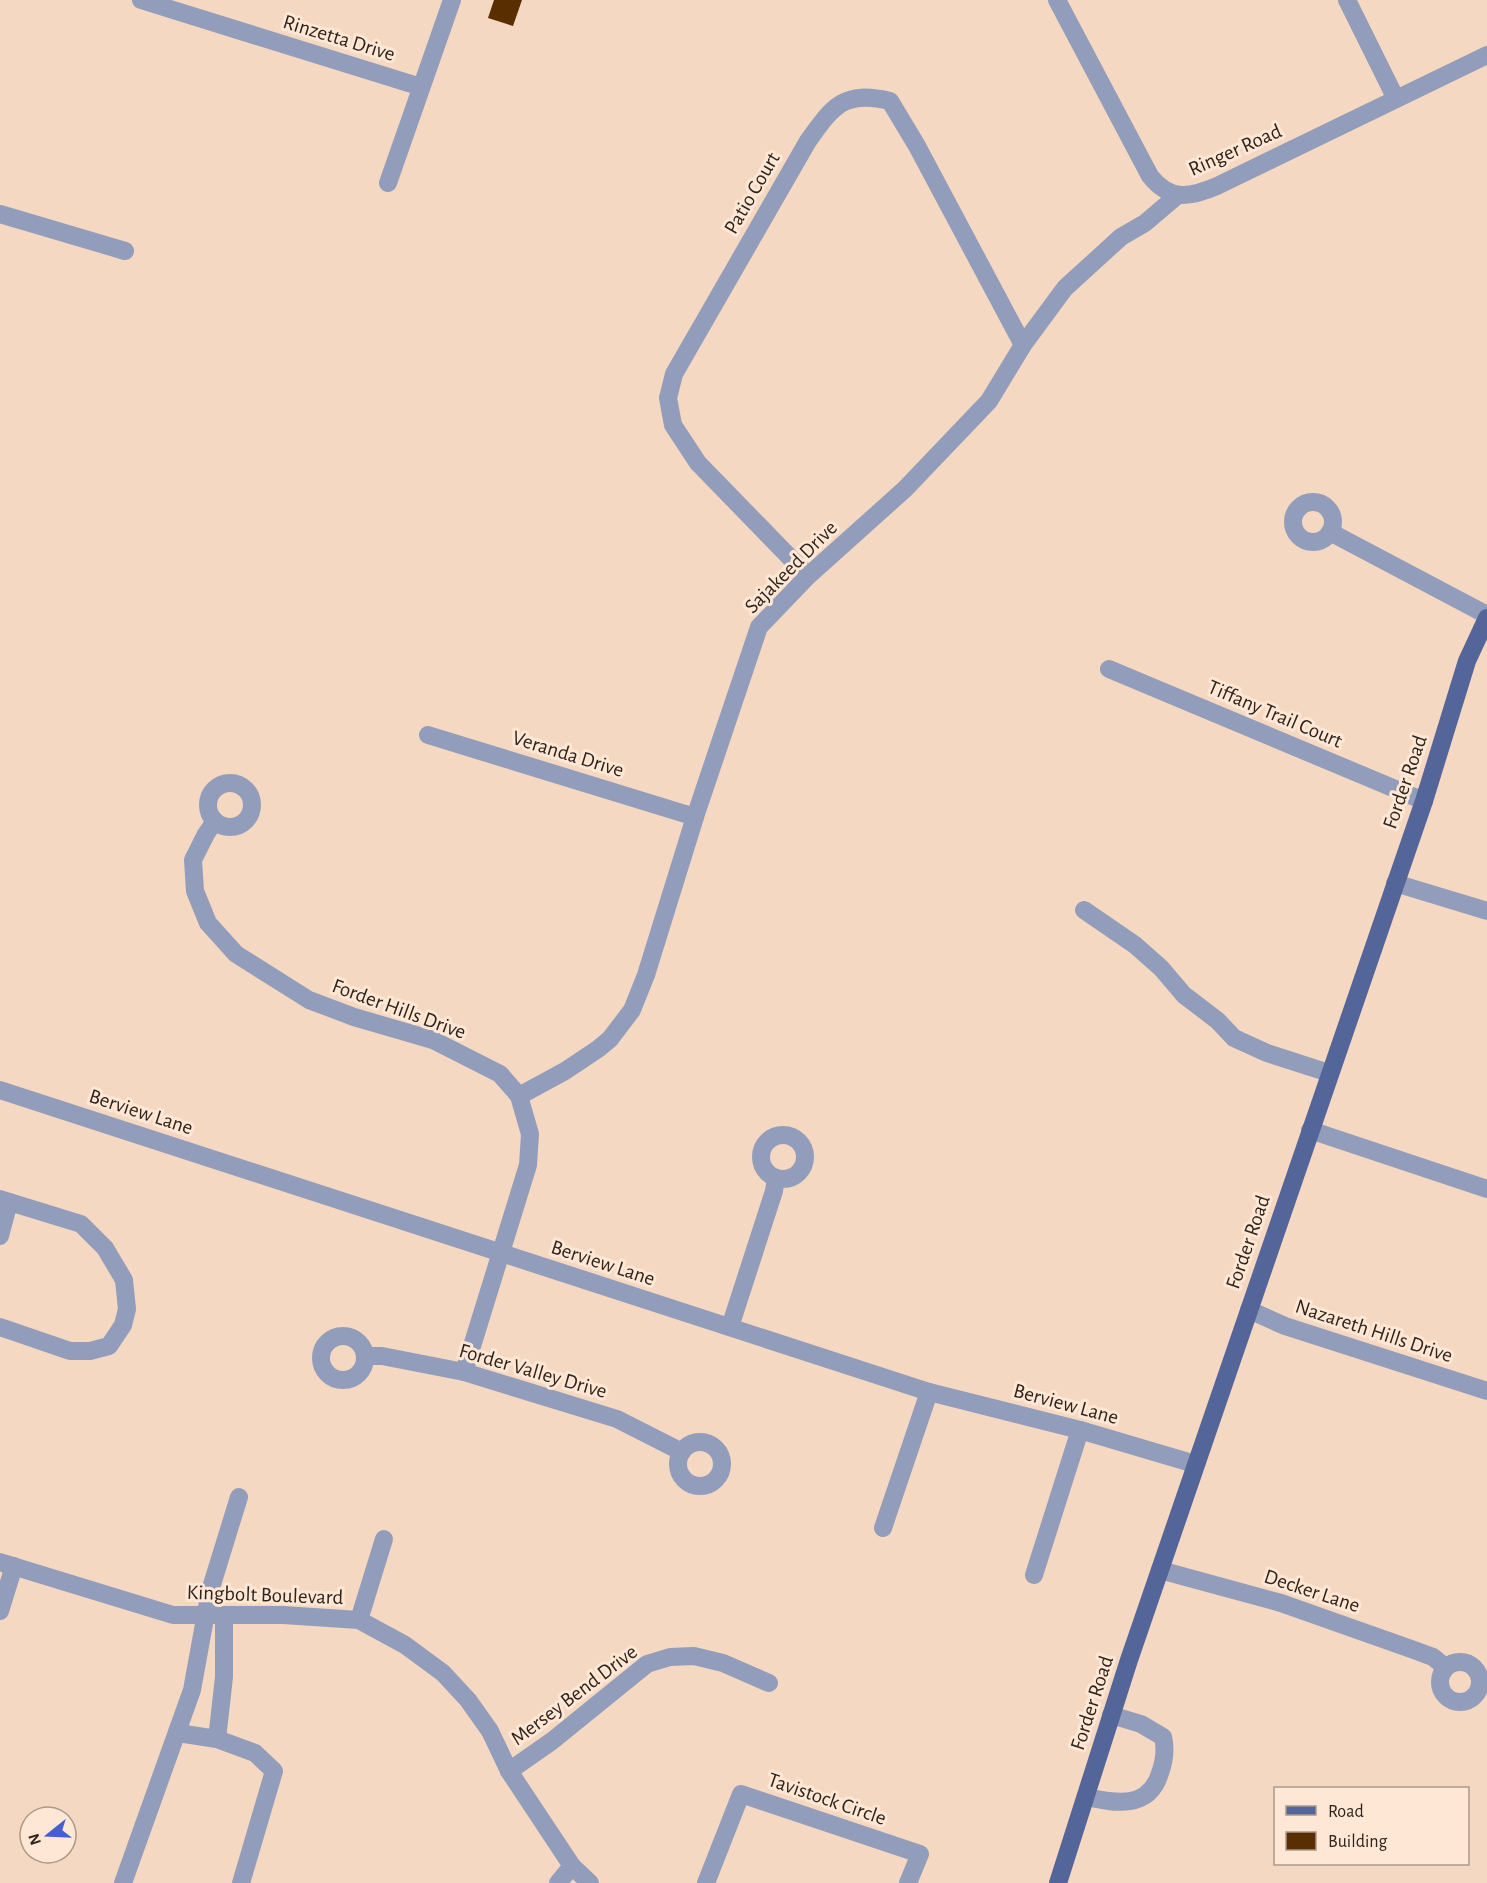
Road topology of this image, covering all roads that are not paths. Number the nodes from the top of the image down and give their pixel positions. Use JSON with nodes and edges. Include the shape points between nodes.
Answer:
{"nodes":[{"id":1,"x":141,"y":0,"type":"edge"},
{"id":2,"x":452,"y":0,"type":"edge"},
{"id":3,"x":1057,"y":0,"type":"edge"},
{"id":4,"x":1347,"y":0,"type":"edge"},
{"id":5,"x":195,"y":8,"type":"edge"},
{"id":6,"x":1487,"y":55,"type":"edge"},
{"id":7,"x":421,"y":87,"type":"junction"},
{"id":8,"x":1396,"y":99,"type":"junction"},
{"id":9,"x":388,"y":183,"type":"dead end"},
{"id":10,"x":1178,"y":195,"type":"junction"},
{"id":11,"x":0,"y":214,"type":"edge"},
{"id":12,"x":124,"y":251,"type":"dead end"},
{"id":13,"x":1023,"y":345,"type":"junction"},
{"id":14,"x":1330,"y":532,"type":"dead end"},
{"id":15,"x":808,"y":576,"type":"junction"},
{"id":16,"x":1487,"y":616,"type":"edge"},
{"id":17,"x":1109,"y":669,"type":"dead end"},
{"id":18,"x":428,"y":735,"type":"dead end"},
{"id":19,"x":1424,"y":801,"type":"junction"},
{"id":20,"x":696,"y":817,"type":"junction"},
{"id":21,"x":215,"y":821,"type":"dead end"},
{"id":22,"x":1395,"y":883,"type":"junction"},
{"id":23,"x":1084,"y":910,"type":"dead end"},
{"id":24,"x":1487,"y":911,"type":"edge"},
{"id":25,"x":1329,"y":1073,"type":"junction"},
{"id":26,"x":0,"y":1090,"type":"edge"},
{"id":27,"x":519,"y":1096,"type":"junction"},
{"id":28,"x":1310,"y":1130,"type":"junction"},
{"id":29,"x":776,"y":1178,"type":"dead end"},
{"id":30,"x":1487,"y":1189,"type":"edge"},
{"id":31,"x":5,"y":1201,"type":"edge"},
{"id":32,"x":0,"y":1236,"type":"edge"},
{"id":33,"x":501,"y":1254,"type":"junction"},
{"id":34,"x":1249,"y":1310,"type":"junction"},
{"id":35,"x":0,"y":1327,"type":"edge"},
{"id":36,"x":730,"y":1327,"type":"junction"},
{"id":37,"x":365,"y":1356,"type":"dead end"},
{"id":38,"x":464,"y":1372,"type":"junction"},
{"id":39,"x":1487,"y":1391,"type":"edge"},
{"id":40,"x":929,"y":1392,"type":"junction"},
{"id":41,"x":1080,"y":1430,"type":"junction"},
{"id":42,"x":682,"y":1452,"type":"dead end"},
{"id":43,"x":1195,"y":1464,"type":"junction"},
{"id":44,"x":239,"y":1497,"type":"dead end"},
{"id":45,"x":883,"y":1528,"type":"dead end"},
{"id":46,"x":384,"y":1539,"type":"dead end"},
{"id":47,"x":7,"y":1564,"type":"edge"},
{"id":48,"x":1160,"y":1570,"type":"junction"},
{"id":49,"x":1034,"y":1575,"type":"dead end"},
{"id":50,"x":0,"y":1611,"type":"edge"},
{"id":51,"x":205,"y":1615,"type":"junction"},
{"id":52,"x":224,"y":1615,"type":"junction"},
{"id":53,"x":359,"y":1620,"type":"junction"},
{"id":54,"x":1445,"y":1667,"type":"dead end"},
{"id":55,"x":769,"y":1683,"type":"dead end"},
{"id":56,"x":1111,"y":1715,"type":"junction"},
{"id":57,"x":178,"y":1733,"type":"junction"},
{"id":58,"x":217,"y":1739,"type":"junction"},
{"id":59,"x":509,"y":1771,"type":"junction"},
{"id":60,"x":1086,"y":1797,"type":"junction"},
{"id":61,"x":572,"y":1866,"type":"junction"},
{"id":62,"x":123,"y":1883,"type":"edge"},
{"id":63,"x":241,"y":1883,"type":"edge"},
{"id":64,"x":558,"y":1883,"type":"edge"},
{"id":65,"x":590,"y":1883,"type":"edge"},
{"id":66,"x":706,"y":1883,"type":"edge"},
{"id":67,"x":908,"y":1883,"type":"edge"},
{"id":68,"x":1058,"y":1883,"type":"edge"}],
"edges":[{"from":1,"to":5,"type":"street","name":"Rinzetta Drive"},
{"from":2,"to":7,"type":"street"},
{"from":3,"to":10,"type":"street","name":"Ringer Road","via":[[1150,176],[1158,186]]},
{"from":4,"to":8,"type":"street"},
{"from":5,"to":7,"type":"street","name":"Rinzetta Drive"},
{"from":6,"to":8,"type":"street","name":"Ringer Road"},
{"from":7,"to":9,"type":"street"},
{"from":8,"to":10,"type":"street","name":"Ringer Road","via":[[1217,186],[1193,195]]},
{"from":10,"to":13,"type":"street","name":"Sajakeed Drive","via":[[1093,260],[1065,288]]},
{"from":11,"to":12,"type":"street"},
{"from":13,"to":15,"type":"street","name":"Sajakeed Drive","via":[[989,401],[905,489]]},
{"from":13,"to":15,"type":"street","name":"Patio Court","via":[[890,101],[856,97],[838,105],[808,141],[674,374],[668,398],[673,425],[698,463]]},
{"from":14,"to":16,"type":"street"},
{"from":15,"to":20,"type":"street","name":"Sajakeed Drive","via":[[759,627]]},
{"from":16,"to":19,"type":"main road","name":"Forder Road","via":[[1467,661]]},
{"from":17,"to":19,"type":"street","name":"Tiffany Trail Court"},
{"from":18,"to":20,"type":"street","name":"Veranda Drive"},
{"from":19,"to":22,"type":"main road","name":"Forder Road"},
{"from":20,"to":27,"type":"street","name":"Sajakeed Drive","via":[[632,1010],[598,1049]]},
{"from":21,"to":27,"type":"street","name":"Forder Hills Drive","via":[[193,860],[195,891],[208,923],[236,954],[309,1000],[433,1040],[500,1074]]},
{"from":22,"to":24,"type":"street"},
{"from":22,"to":25,"type":"main road","name":"Forder Road"},
{"from":23,"to":25,"type":"street","via":[[1135,945],[1233,1038]]},
{"from":25,"to":28,"type":"main road","name":"Forder Road"},
{"from":26,"to":33,"type":"street","name":"Berview Lane"},
{"from":27,"to":33,"type":"street","name":"Forder Hills Drive","via":[[530,1134],[528,1165]]},
{"from":28,"to":30,"type":"street"},
{"from":28,"to":34,"type":"main road","name":"Forder Road"},
{"from":29,"to":36,"type":"street"},
{"from":31,"to":32,"type":"street"},
{"from":31,"to":35,"type":"street","via":[[81,1224],[105,1248],[124,1280],[127,1309],[123,1325],[109,1346],[90,1351],[70,1351]]},
{"from":33,"to":36,"type":"street","name":"Berview Lane"},
{"from":33,"to":38,"type":"street","name":"Forder Hills Drive"},
{"from":34,"to":39,"type":"street","name":"Nazareth Hills Drive","via":[[1285,1326]]},
{"from":34,"to":43,"type":"main road","name":"Forder Road"},
{"from":36,"to":40,"type":"street","name":"Berview Lane"},
{"from":37,"to":38,"type":"street","name":"Forder Valley Drive"},
{"from":38,"to":42,"type":"street","name":"Forder Valley Drive","via":[[617,1419]]},
{"from":40,"to":41,"type":"street","name":"Berview Lane"},
{"from":40,"to":45,"type":"street"},
{"from":41,"to":43,"type":"street","name":"Berview Lane"},
{"from":41,"to":49,"type":"street"},
{"from":43,"to":48,"type":"main road","name":"Forder Road"},
{"from":44,"to":51,"type":"street"},
{"from":46,"to":53,"type":"street"},
{"from":47,"to":50,"type":"street"},
{"from":47,"to":51,"type":"street","name":"Kingbolt Boulevard","via":[[173,1615]]},
{"from":48,"to":54,"type":"street","name":"Decker Lane","via":[[1281,1603],[1433,1657]]},
{"from":48,"to":56,"type":"main road","name":"Forder Road"},
{"from":51,"to":52,"type":"street","name":"Kingbolt Boulevard"},
{"from":51,"to":57,"type":"street","via":[[192,1690]]},
{"from":52,"to":53,"type":"street","name":"Kingbolt Boulevard"},
{"from":52,"to":58,"type":"street","via":[[224,1677]]},
{"from":53,"to":59,"type":"street","name":"Kingbolt Boulevard","via":[[405,1645],[443,1673],[490,1731]]},
{"from":55,"to":59,"type":"street","name":"Mersey Bend Drive","via":[[723,1663],[694,1656],[670,1656],[647,1664]]},
{"from":56,"to":60,"type":"main road","name":"Forder Road"},
{"from":56,"to":60,"type":"street","via":[[1141,1724],[1163,1737],[1163,1765],[1150,1792],[1131,1802]]},
{"from":57,"to":58,"type":"street"},
{"from":57,"to":62,"type":"street"},
{"from":58,"to":63,"type":"street","via":[[255,1753],[274,1771]]},
{"from":59,"to":61,"type":"street","name":"Kingbolt Boulevard"},
{"from":60,"to":68,"type":"main road","name":"Forder Road"},
{"from":61,"to":64,"type":"street"},
{"from":61,"to":65,"type":"street","name":"Kingbolt Boulevard"},
{"from":66,"to":67,"type":"street","name":"Tavistock Circle","via":[[741,1794],[920,1854]]}]}
